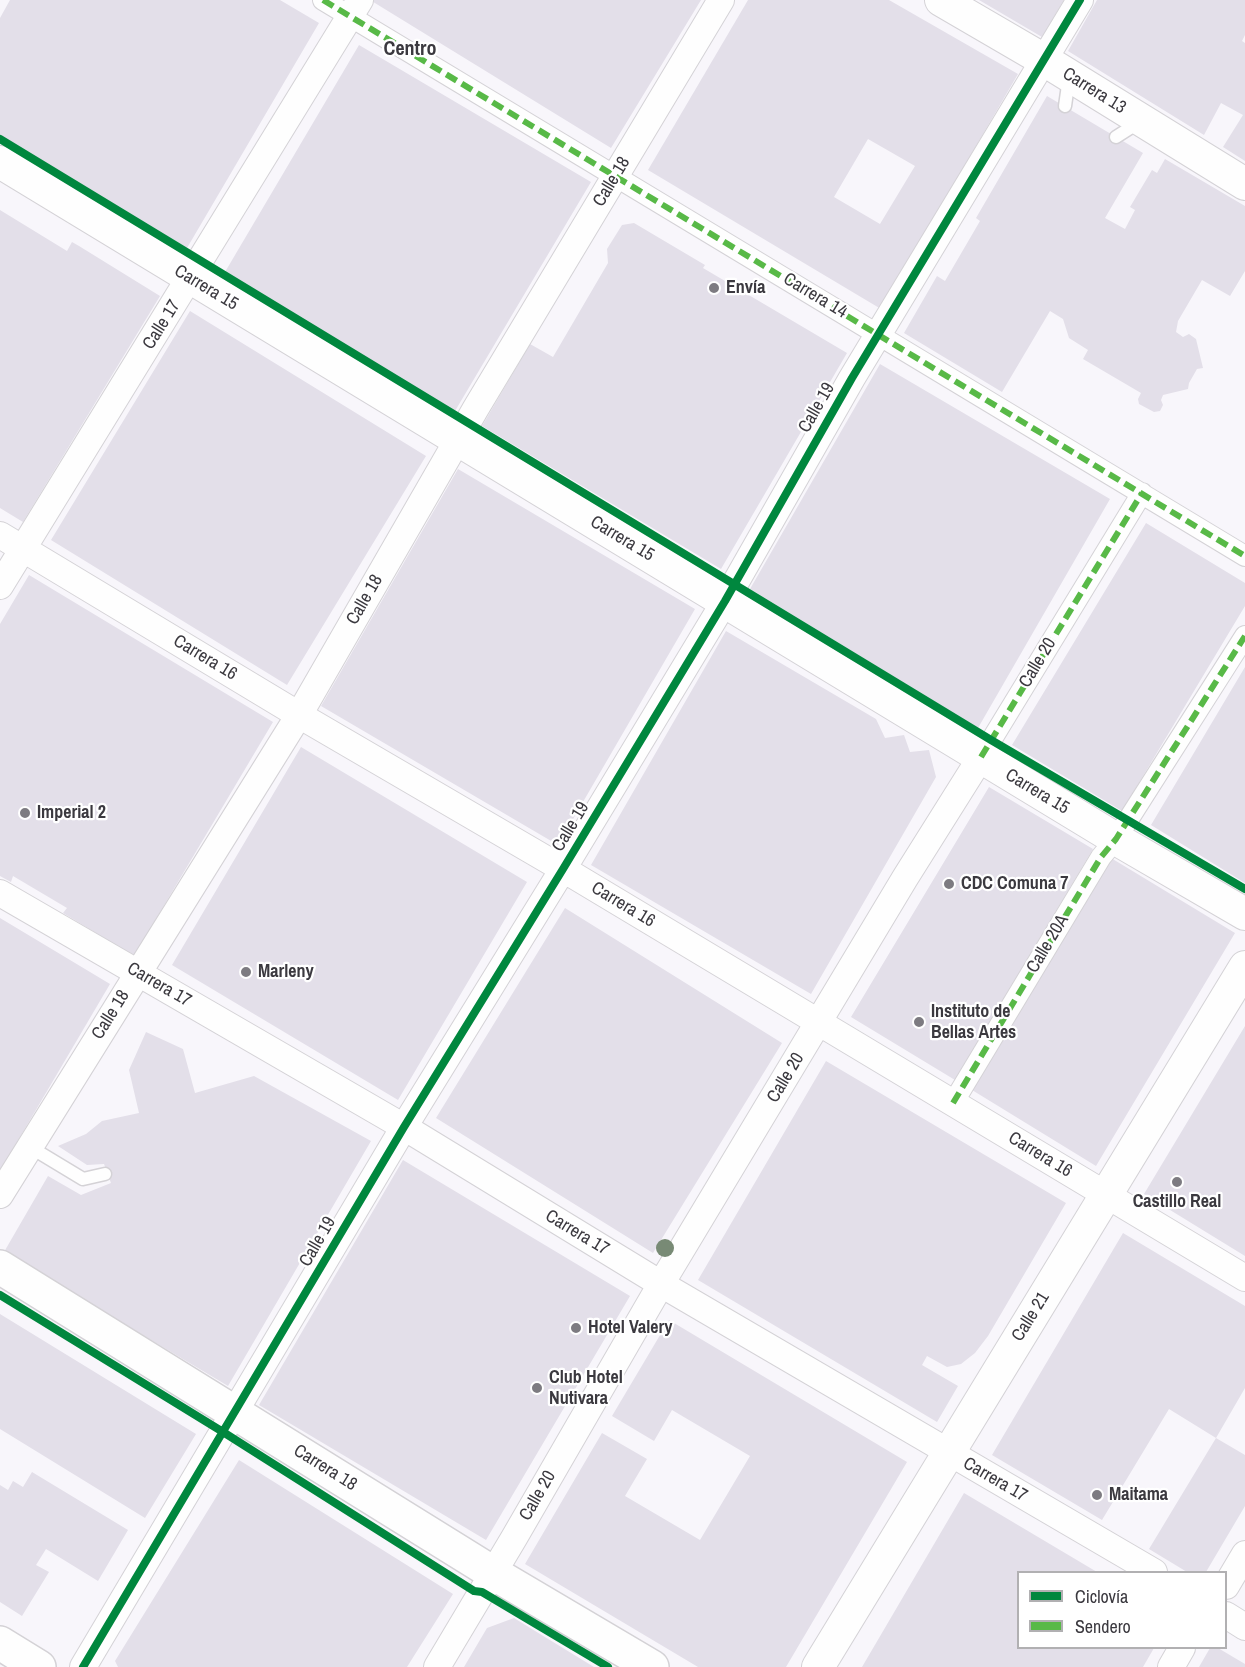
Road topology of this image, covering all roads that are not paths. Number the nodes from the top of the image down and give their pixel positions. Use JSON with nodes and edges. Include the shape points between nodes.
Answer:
{"nodes":[{"id":1,"x":323,"y":0,"type":"edge"},
{"id":2,"x":721,"y":0,"type":"edge"},
{"id":3,"x":940,"y":0,"type":"edge"},
{"id":4,"x":1080,"y":0,"type":"edge"},
{"id":5,"x":355,"y":8,"type":"edge"},
{"id":6,"x":1044,"y":60,"type":"junction"},
{"id":7,"x":1070,"y":76,"type":"junction"},
{"id":8,"x":1065,"y":106,"type":"dead end"},
{"id":9,"x":0,"y":162,"type":"edge"},
{"id":10,"x":616,"y":176,"type":"junction"},
{"id":11,"x":1245,"y":184,"type":"edge"},
{"id":12,"x":190,"y":279,"type":"junction"},
{"id":13,"x":878,"y":334,"type":"junction"},
{"id":14,"x":456,"y":440,"type":"junction"},
{"id":15,"x":1142,"y":493,"type":"junction"},
{"id":16,"x":0,"y":535,"type":"edge"},
{"id":17,"x":24,"y":549,"type":"junction"},
{"id":18,"x":1245,"y":556,"type":"edge"},
{"id":19,"x":0,"y":586,"type":"edge"},
{"id":20,"x":724,"y":601,"type":"junction"},
{"id":21,"x":1245,"y":636,"type":"edge"},
{"id":22,"x":299,"y":715,"type":"junction"},
{"id":23,"x":981,"y":757,"type":"junction"},
{"id":24,"x":1116,"y":839,"type":"junction"},
{"id":25,"x":563,"y":869,"type":"junction"},
{"id":26,"x":0,"y":893,"type":"edge"},
{"id":27,"x":1245,"y":915,"type":"edge"},
{"id":28,"x":1245,"y":967,"type":"edge"},
{"id":29,"x":138,"y":972,"type":"junction"},
{"id":30,"x":819,"y":1023,"type":"junction"},
{"id":31,"x":953,"y":1103,"type":"junction"},
{"id":32,"x":404,"y":1127,"type":"junction"},
{"id":33,"x":30,"y":1147,"type":"junction"},
{"id":34,"x":105,"y":1174,"type":"dead end"},
{"id":35,"x":1106,"y":1195,"type":"junction"},
{"id":36,"x":0,"y":1196,"type":"edge"},
{"id":37,"x":0,"y":1267,"type":"edge"},
{"id":38,"x":1245,"y":1278,"type":"edge"},
{"id":39,"x":661,"y":1284,"type":"junction"},
{"id":40,"x":236,"y":1412,"type":"junction"},
{"id":41,"x":947,"y":1453,"type":"junction"},
{"id":42,"x":1245,"y":1554,"type":"edge"},
{"id":43,"x":1152,"y":1571,"type":"edge"},
{"id":44,"x":493,"y":1573,"type":"junction"},
{"id":45,"x":1227,"y":1584,"type":"edge"},
{"id":46,"x":1227,"y":1616,"type":"edge"},
{"id":47,"x":1245,"y":1627,"type":"edge"},
{"id":48,"x":0,"y":1643,"type":"edge"},
{"id":49,"x":1181,"y":1649,"type":"edge"},
{"id":50,"x":39,"y":1667,"type":"edge"},
{"id":51,"x":83,"y":1667,"type":"edge"},
{"id":52,"x":437,"y":1667,"type":"edge"},
{"id":53,"x":652,"y":1667,"type":"edge"},
{"id":54,"x":818,"y":1667,"type":"edge"},
{"id":55,"x":1171,"y":1667,"type":"edge"}],
"edges":[{"from":1,"to":5,"type":"street","name":"Carrera 14"},
{"from":2,"to":10,"type":"street","name":"Calle 18"},
{"from":3,"to":6,"type":"street","name":"Carrera 13"},
{"from":4,"to":6,"type":"street","name":"Calle 19"},
{"from":5,"to":10,"type":"street","name":"Carrera 14"},
{"from":5,"to":12,"type":"street","name":"Calle 17"},
{"from":6,"to":7,"type":"street","name":"Carrera 13"},
{"from":6,"to":13,"type":"street","name":"Calle 19"},
{"from":7,"to":8,"type":"lane"},
{"from":7,"to":11,"type":"street","name":"Carrera 13","via":[[1129,129]]},
{"from":9,"to":12,"type":"street","name":"Carrera 15"},
{"from":10,"to":13,"type":"street","name":"Carrera 14"},
{"from":10,"to":14,"type":"street","name":"Calle 18"},
{"from":12,"to":14,"type":"street","name":"Carrera 15"},
{"from":12,"to":17,"type":"street","name":"Calle 17"},
{"from":13,"to":15,"type":"street","name":"Carrera 14"},
{"from":13,"to":20,"type":"street","name":"Calle 19"},
{"from":14,"to":20,"type":"street","name":"Carrera 15"},
{"from":14,"to":22,"type":"street","name":"Calle 18"},
{"from":15,"to":18,"type":"street","name":"Carrera 14"},
{"from":15,"to":23,"type":"street","name":"Calle 20"},
{"from":16,"to":17,"type":"street","name":"Carrera 16"},
{"from":17,"to":19,"type":"street","name":"Calle 17"},
{"from":17,"to":22,"type":"street","name":"Carrera 16"},
{"from":20,"to":23,"type":"street","name":"Carrera 15"},
{"from":20,"to":25,"type":"street","name":"Calle 19"},
{"from":21,"to":24,"type":"street","name":"Calle 20A"},
{"from":22,"to":25,"type":"street","name":"Carrera 16"},
{"from":22,"to":29,"type":"street","name":"Calle 18"},
{"from":23,"to":24,"type":"street","name":"Carrera 15"},
{"from":23,"to":30,"type":"street","name":"Calle 20"},
{"from":24,"to":27,"type":"street","name":"Carrera 15"},
{"from":24,"to":31,"type":"street","name":"Calle 20A","via":[[1101,857]]},
{"from":25,"to":30,"type":"street","name":"Carrera 16"},
{"from":25,"to":32,"type":"street","name":"Calle 19"},
{"from":26,"to":29,"type":"street","name":"Carrera 17"},
{"from":28,"to":35,"type":"street","name":"Calle 21"},
{"from":29,"to":32,"type":"street","name":"Carrera 17"},
{"from":29,"to":33,"type":"street","name":"Calle 18"},
{"from":30,"to":31,"type":"street","name":"Carrera 16"},
{"from":30,"to":39,"type":"street","name":"Calle 20"},
{"from":31,"to":35,"type":"street","name":"Carrera 16"},
{"from":32,"to":39,"type":"street","name":"Carrera 17"},
{"from":32,"to":40,"type":"street","name":"Calle 19"},
{"from":33,"to":34,"type":"lane","via":[[83,1179]]},
{"from":33,"to":36,"type":"street","name":"Calle 18"},
{"from":35,"to":38,"type":"street","name":"Carrera 16"},
{"from":35,"to":41,"type":"street","name":"Calle 21"},
{"from":37,"to":40,"type":"main road","name":"Carrera 18"},
{"from":39,"to":41,"type":"street","name":"Carrera 17"},
{"from":39,"to":44,"type":"street","name":"Calle 20"},
{"from":40,"to":44,"type":"main road","name":"Carrera 18"},
{"from":40,"to":51,"type":"street","name":"Calle 19"},
{"from":41,"to":43,"type":"street","name":"Carrera 17"},
{"from":41,"to":54,"type":"street","name":"Calle 21"},
{"from":42,"to":45,"type":"street"},
{"from":44,"to":52,"type":"street","name":"Calle 20"},
{"from":44,"to":53,"type":"main road","name":"Carrera 18"},
{"from":46,"to":47,"type":"street"},
{"from":48,"to":50,"type":"main road"},
{"from":49,"to":55,"type":"street"}]}
